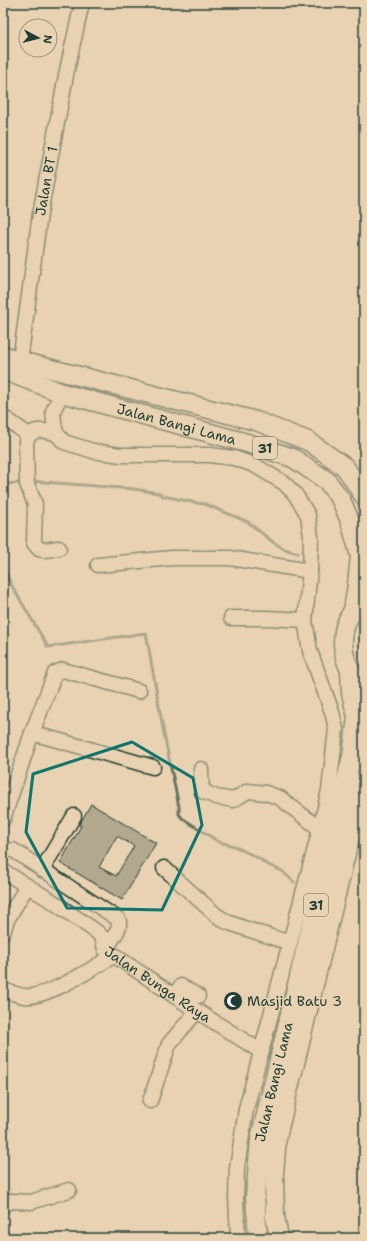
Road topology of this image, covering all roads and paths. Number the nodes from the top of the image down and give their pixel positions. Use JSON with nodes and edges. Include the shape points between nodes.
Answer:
{"nodes":[{"id":1,"x":82,"y":3,"type":"edge"},
{"id":2,"x":3,"y":355,"type":"edge"},
{"id":3,"x":20,"y":360,"type":"junction"},
{"id":4,"x":3,"y":370,"type":"edge"},
{"id":5,"x":62,"y":393,"type":"junction"},
{"id":6,"x":3,"y":417,"type":"edge"},
{"id":7,"x":56,"y":433,"type":"junction"},
{"id":8,"x":29,"y":435,"type":"junction"},
{"id":9,"x":364,"y":496,"type":"edge"},
{"id":10,"x":59,"y":548,"type":"dead end"},
{"id":11,"x":98,"y":565,"type":"dead end"},
{"id":12,"x":310,"y":571,"type":"junction"},
{"id":13,"x":358,"y":605,"type":"edge"},
{"id":14,"x":231,"y":618,"type":"dead end"},
{"id":15,"x":305,"y":620,"type":"junction"},
{"id":16,"x":350,"y":670,"type":"junction"},
{"id":17,"x":364,"y":685,"type":"edge"},
{"id":18,"x":139,"y":691,"type":"dead end"},
{"id":19,"x":32,"y":733,"type":"junction"},
{"id":20,"x":153,"y":767,"type":"dead end"},
{"id":21,"x":201,"y":769,"type":"dead end"},
{"id":22,"x":364,"y":780,"type":"edge"},
{"id":23,"x":74,"y":816,"type":"dead end"},
{"id":24,"x":3,"y":819,"type":"edge"},
{"id":25,"x":320,"y":829,"type":"junction"},
{"id":26,"x":13,"y":850,"type":"dead end"},
{"id":27,"x":164,"y":868,"type":"dead end"},
{"id":28,"x":42,"y":870,"type":"junction"},
{"id":29,"x":3,"y":871,"type":"edge"},
{"id":30,"x":27,"y":886,"type":"junction"},
{"id":31,"x":364,"y":919,"type":"edge"},
{"id":32,"x":3,"y":932,"type":"edge"},
{"id":33,"x":290,"y":943,"type":"junction"},
{"id":34,"x":364,"y":947,"type":"edge"},
{"id":35,"x":110,"y":952,"type":"junction"},
{"id":36,"x":3,"y":990,"type":"edge"},
{"id":37,"x":174,"y":996,"type":"junction"},
{"id":38,"x":198,"y":996,"type":"dead end"},
{"id":39,"x":197,"y":1011,"type":"junction"},
{"id":40,"x":262,"y":1052,"type":"junction"},
{"id":41,"x":150,"y":1101,"type":"dead end"},
{"id":42,"x":69,"y":1190,"type":"dead end"},
{"id":43,"x":3,"y":1205,"type":"edge"},
{"id":44,"x":238,"y":1238,"type":"edge"},
{"id":45,"x":258,"y":1238,"type":"edge"},
{"id":46,"x":279,"y":1238,"type":"edge"}],
"edges":[{"from":1,"to":3,"type":"street","name":"Jalan BT 1","via":[[40,214]]},
{"from":2,"to":3,"type":"main road","name":"Jalan Bangi Lama","number":"31"},
{"from":3,"to":9,"type":"main road","name":"Jalan Bangi Lama","number":"31","via":[[256,421],[308,441],[345,466]]},
{"from":4,"to":5,"type":"main road","name":"Jalan Bangi Lama","number":"31"},
{"from":5,"to":7,"type":"street","via":[[54,411]]},
{"from":5,"to":13,"type":"main road","name":"Jalan Bangi Lama","number":"31","via":[[254,445],[293,458],[327,481],[341,500],[360,556]]},
{"from":6,"to":8,"type":"street"},
{"from":7,"to":8,"type":"street","via":[[37,430]]},
{"from":7,"to":12,"type":"street","via":[[64,442],[93,451],[122,455],[209,455],[234,458],[254,465],[284,483],[295,494],[308,515],[311,537]]},
{"from":8,"to":10,"type":"street","via":[[26,441],[27,484],[35,504],[34,543],[39,549]]},
{"from":11,"to":12,"type":"street","via":[[172,558],[230,558]]},
{"from":12,"to":15,"type":"street"},
{"from":13,"to":16,"type":"main road","name":"Jalan Bangi Lama","number":"31","via":[[348,618],[343,636],[344,654]]},
{"from":14,"to":15,"type":"street"},
{"from":15,"to":25,"type":"street","via":[[310,651],[336,729],[329,790]]},
{"from":16,"to":17,"type":"main road","name":"Jalan Bangi Lama","number":"31"},
{"from":16,"to":45,"type":"main road","name":"Jalan Bangi Lama","number":"31","via":[[357,717],[352,756],[260,1139],[255,1197]]},
{"from":18,"to":19,"type":"street","via":[[63,670],[55,673]]},
{"from":19,"to":20,"type":"street"},
{"from":19,"to":24,"type":"street"},
{"from":21,"to":25,"type":"street","via":[[202,791],[233,800],[248,791],[266,793],[280,798]]},
{"from":22,"to":46,"type":"main road","name":"Jalan Bangi Lama","number":"31","via":[[277,1137],[274,1174],[275,1216]]},
{"from":23,"to":28,"type":"street"},
{"from":25,"to":33,"type":"street"},
{"from":26,"to":28,"type":"street"},
{"from":27,"to":33,"type":"street","via":[[227,922]]},
{"from":28,"to":35,"type":"street","via":[[118,919],[120,922]]},
{"from":29,"to":30,"type":"street","name":"Jalan Bunga Raya"},
{"from":30,"to":32,"type":"street","via":[[7,920]]},
{"from":30,"to":35,"type":"street","name":"Jalan Bunga Raya","via":[[97,932]]},
{"from":31,"to":34,"type":"path","via":[[361,935]]},
{"from":33,"to":40,"type":"street"},
{"from":35,"to":36,"type":"street","via":[[76,978],[51,990],[24,996]]},
{"from":35,"to":37,"type":"street","name":"Jalan Bunga Raya"},
{"from":37,"to":38,"type":"street","via":[[181,986]]},
{"from":37,"to":39,"type":"street","name":"Jalan Bunga Raya"},
{"from":39,"to":40,"type":"street","name":"Jalan Bunga Raya"},
{"from":39,"to":41,"type":"street","via":[[169,1044]]},
{"from":40,"to":44,"type":"street","via":[[246,1109],[237,1168]]},
{"from":42,"to":43,"type":"street","via":[[31,1202],[11,1201]]}]}
